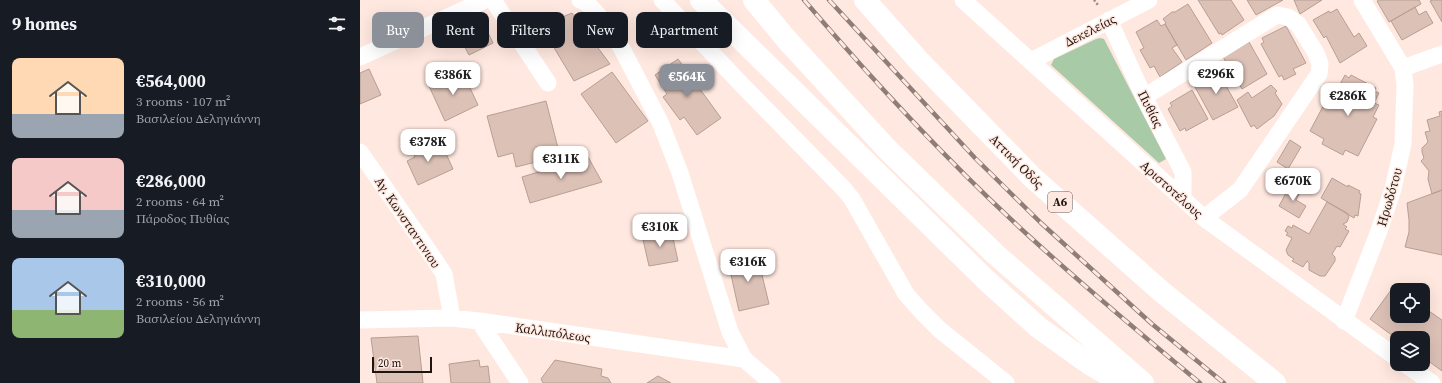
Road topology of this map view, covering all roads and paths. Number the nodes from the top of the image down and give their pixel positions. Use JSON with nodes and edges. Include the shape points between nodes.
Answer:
{"nodes":[{"id":1,"x":485,"y":0,"type":"edge"},
{"id":2,"x":493,"y":0,"type":"edge"},
{"id":3,"x":662,"y":0,"type":"edge"},
{"id":4,"x":702,"y":0,"type":"edge"},
{"id":5,"x":754,"y":0,"type":"edge"},
{"id":6,"x":865,"y":0,"type":"edge"},
{"id":7,"x":963,"y":0,"type":"edge"},
{"id":8,"x":1149,"y":0,"type":"edge"},
{"id":9,"x":1362,"y":0,"type":"edge"},
{"id":10,"x":586,"y":2,"type":"edge"},
{"id":11,"x":1109,"y":20,"type":"junction"},
{"id":12,"x":1442,"y":54,"type":"edge"},
{"id":13,"x":360,"y":57,"type":"edge"},
{"id":14,"x":1031,"y":61,"type":"junction"},
{"id":15,"x":1403,"y":68,"type":"junction"},
{"id":16,"x":548,"y":83,"type":"dead end"},
{"id":17,"x":1144,"y":97,"type":"junction"},
{"id":18,"x":360,"y":152,"type":"edge"},
{"id":19,"x":1183,"y":199,"type":"junction"},
{"id":20,"x":1204,"y":218,"type":"junction"},
{"id":21,"x":452,"y":318,"type":"junction"},
{"id":22,"x":360,"y":320,"type":"edge"},
{"id":23,"x":479,"y":321,"type":"junction"},
{"id":24,"x":1344,"y":321,"type":"junction"},
{"id":25,"x":1390,"y":353,"type":"edge"},
{"id":26,"x":744,"y":359,"type":"junction"},
{"id":27,"x":1415,"y":371,"type":"edge"},
{"id":28,"x":520,"y":383,"type":"edge"},
{"id":29,"x":772,"y":383,"type":"edge"},
{"id":30,"x":1006,"y":383,"type":"edge"},
{"id":31,"x":1123,"y":383,"type":"edge"},
{"id":32,"x":1143,"y":383,"type":"edge"},
{"id":33,"x":1275,"y":383,"type":"edge"},
{"id":34,"x":1432,"y":383,"type":"edge"}],
"edges":[{"from":1,"to":13,"type":"street"},
{"from":2,"to":16,"type":"street"},
{"from":3,"to":30,"type":"street","via":[[844,189],[906,294],[921,311],[940,330]]},
{"from":4,"to":31,"type":"highway","via":[[1008,300],[1038,327],[1091,365]]},
{"from":5,"to":32,"type":"highway","via":[[787,40],[887,149],[994,253]]},
{"from":6,"to":33,"type":"highway","name":"Αττική Οδός","number":"Α6","via":[[920,62],[1033,178],[1162,292]]},
{"from":7,"to":14,"type":"street","name":"Αριστοτέλους"},
{"from":8,"to":11,"type":"street","name":"Δεκελείας"},
{"from":9,"to":15,"type":"street"},
{"from":10,"to":26,"type":"street","via":[[621,47],[661,124],[680,172],[730,332]]},
{"from":11,"to":14,"type":"street","name":"Δεκελείας"},
{"from":11,"to":17,"type":"street","name":"Πυθίας"},
{"from":12,"to":15,"type":"street"},
{"from":14,"to":19,"type":"street","name":"Αριστοτέλους"},
{"from":15,"to":24,"type":"street","name":"Ηρωδότου","via":[[1403,144],[1393,189]]},
{"from":17,"to":19,"type":"street","name":"Πυθίας","via":[[1183,172]]},
{"from":17,"to":20,"type":"street","via":[[1277,15],[1288,17],[1298,24],[1316,53],[1320,64],[1319,74],[1315,80],[1240,190]]},
{"from":18,"to":21,"type":"street","name":"Αγ. Κωνσταντινιου","via":[[444,274]]},
{"from":19,"to":20,"type":"street","name":"Αριστοτέλους"},
{"from":20,"to":24,"type":"street","name":"Αριστοτέλους"},
{"from":21,"to":22,"type":"street","name":"Καλλιπόλεως"},
{"from":21,"to":23,"type":"street","name":"Καλλιπόλεως"},
{"from":23,"to":26,"type":"street","name":"Καλλιπόλεως"},
{"from":23,"to":28,"type":"street"},
{"from":24,"to":25,"type":"street","name":"Αριστοτέλους"},
{"from":26,"to":29,"type":"street"},
{"from":27,"to":34,"type":"street"}]}
